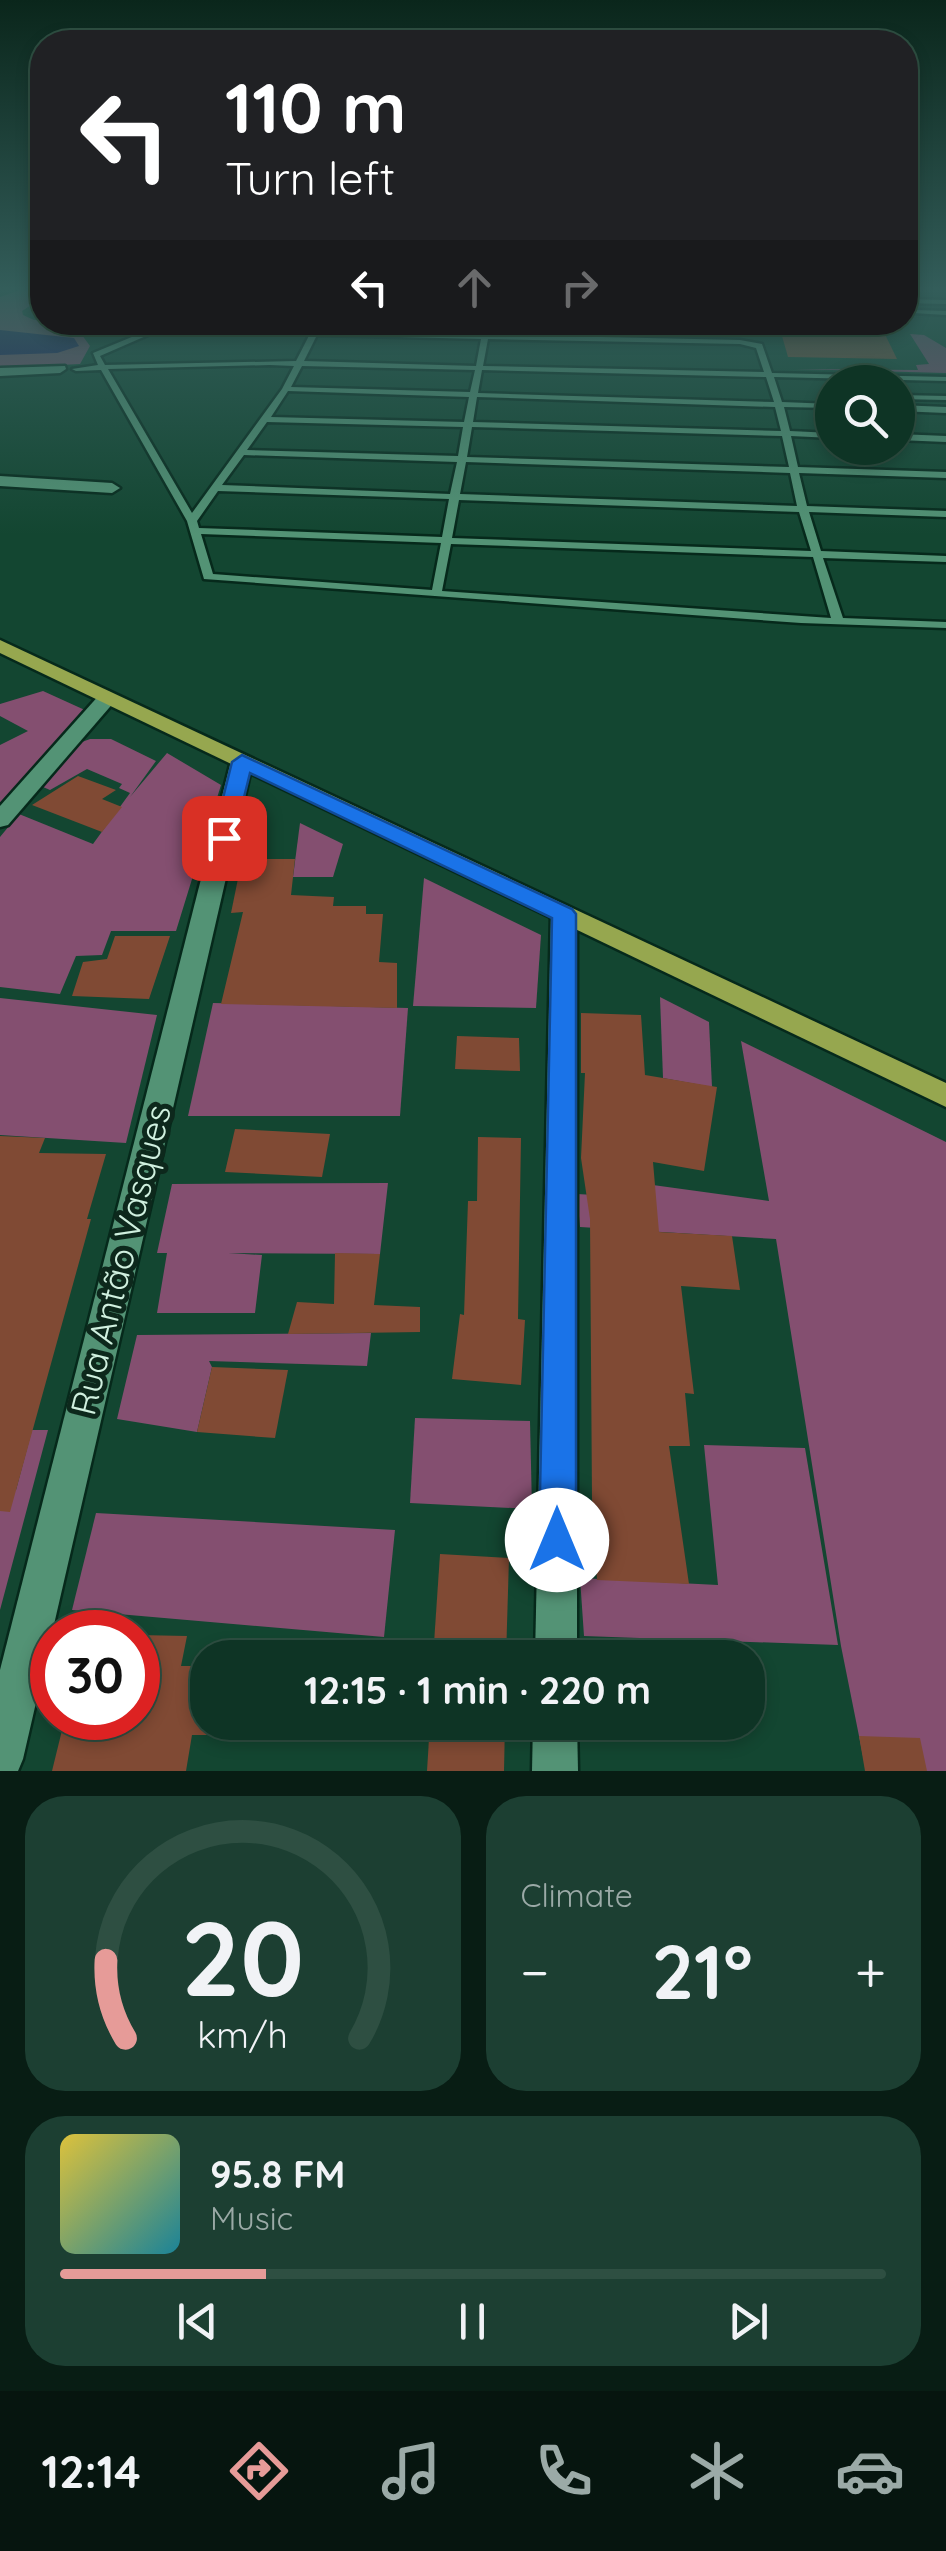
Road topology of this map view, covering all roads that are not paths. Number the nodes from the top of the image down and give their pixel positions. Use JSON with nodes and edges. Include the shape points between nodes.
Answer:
{"nodes":[{"id":1,"x":47,"y":370,"type":"edge"},
{"id":2,"x":104,"y":370,"type":"edge"},
{"id":3,"x":296,"y":370,"type":"edge"},
{"id":4,"x":477,"y":370,"type":"edge"},
{"id":5,"x":557,"y":370,"type":"edge"},
{"id":6,"x":768,"y":370,"type":"edge"},
{"id":7,"x":0,"y":372,"type":"edge"},
{"id":8,"x":770,"y":374,"type":"junction"},
{"id":9,"x":815,"y":376,"type":"edge"},
{"id":10,"x":915,"y":379,"type":"edge"},
{"id":11,"x":946,"y":379,"type":"edge"},
{"id":12,"x":286,"y":389,"type":"junction"},
{"id":13,"x":472,"y":395,"type":"junction"},
{"id":14,"x":915,"y":397,"type":"edge"},
{"id":15,"x":946,"y":398,"type":"edge"},
{"id":16,"x":779,"y":404,"type":"junction"},
{"id":17,"x":815,"y":405,"type":"edge"},
{"id":18,"x":915,"y":409,"type":"edge"},
{"id":19,"x":946,"y":410,"type":"edge"},
{"id":20,"x":265,"y":419,"type":"junction"},
{"id":21,"x":467,"y":425,"type":"junction"},
{"id":22,"x":786,"y":434,"type":"junction"},
{"id":23,"x":815,"y":435,"type":"edge"},
{"id":24,"x":915,"y":438,"type":"edge"},
{"id":25,"x":946,"y":439,"type":"edge"},
{"id":26,"x":241,"y":452,"type":"junction"},
{"id":27,"x":460,"y":459,"type":"junction"},
{"id":28,"x":792,"y":470,"type":"junction"},
{"id":29,"x":946,"y":475,"type":"edge"},
{"id":30,"x":0,"y":481,"type":"edge"},
{"id":31,"x":112,"y":488,"type":"dead end"},
{"id":32,"x":216,"y":488,"type":"junction"},
{"id":33,"x":454,"y":497,"type":"junction"},
{"id":34,"x":803,"y":509,"type":"junction"},
{"id":35,"x":946,"y":514,"type":"edge"},
{"id":36,"x":193,"y":526,"type":"junction"},
{"id":37,"x":446,"y":540,"type":"junction"},
{"id":38,"x":818,"y":554,"type":"junction"},
{"id":39,"x":946,"y":559,"type":"edge"},
{"id":40,"x":436,"y":595,"type":"junction"},
{"id":41,"x":838,"y":621,"type":"junction"},
{"id":42,"x":946,"y":625,"type":"edge"},
{"id":43,"x":0,"y":646,"type":"edge"},
{"id":44,"x":108,"y":697,"type":"junction"},
{"id":45,"x":242,"y":762,"type":"junction"},
{"id":46,"x":0,"y":820,"type":"edge"},
{"id":47,"x":564,"y":914,"type":"junction"},
{"id":48,"x":939,"y":1090,"type":"edge"},
{"id":49,"x":556,"y":1640,"type":"edge"},
{"id":50,"x":555,"y":1740,"type":"edge"},
{"id":51,"x":0,"y":1759,"type":"edge"},
{"id":52,"x":554,"y":1771,"type":"edge"}],
"edges":[{"from":1,"to":7,"type":"street"},
{"from":2,"to":36,"type":"lane"},
{"from":3,"to":12,"type":"lane"},
{"from":4,"to":13,"type":"lane"},
{"from":5,"to":8,"type":"lane"},
{"from":6,"to":8,"type":"lane"},
{"from":8,"to":9,"type":"lane"},
{"from":8,"to":16,"type":"lane"},
{"from":10,"to":11,"type":"lane"},
{"from":12,"to":13,"type":"lane"},
{"from":12,"to":20,"type":"lane"},
{"from":13,"to":16,"type":"lane"},
{"from":13,"to":21,"type":"lane"},
{"from":14,"to":15,"type":"lane"},
{"from":16,"to":17,"type":"lane"},
{"from":16,"to":22,"type":"lane"},
{"from":18,"to":19,"type":"lane"},
{"from":20,"to":21,"type":"lane"},
{"from":20,"to":26,"type":"lane"},
{"from":21,"to":22,"type":"lane"},
{"from":21,"to":27,"type":"lane"},
{"from":22,"to":23,"type":"lane"},
{"from":22,"to":28,"type":"lane"},
{"from":24,"to":25,"type":"lane"},
{"from":26,"to":27,"type":"lane"},
{"from":26,"to":32,"type":"lane"},
{"from":27,"to":28,"type":"lane"},
{"from":27,"to":33,"type":"lane"},
{"from":28,"to":29,"type":"lane"},
{"from":28,"to":34,"type":"lane"},
{"from":30,"to":31,"type":"street"},
{"from":32,"to":33,"type":"lane"},
{"from":32,"to":36,"type":"lane"},
{"from":33,"to":34,"type":"lane"},
{"from":33,"to":37,"type":"lane"},
{"from":34,"to":35,"type":"lane"},
{"from":34,"to":38,"type":"lane"},
{"from":36,"to":37,"type":"lane"},
{"from":36,"to":40,"type":"lane","via":[[208,577]]},
{"from":37,"to":38,"type":"lane"},
{"from":37,"to":40,"type":"lane"},
{"from":38,"to":39,"type":"lane"},
{"from":38,"to":41,"type":"lane"},
{"from":40,"to":41,"type":"lane"},
{"from":41,"to":42,"type":"lane"},
{"from":43,"to":44,"type":"main road"},
{"from":44,"to":45,"type":"main road"},
{"from":44,"to":46,"type":"street"},
{"from":45,"to":47,"type":"main road"},
{"from":45,"to":51,"type":"street","name":"Rua Antão Vasques"},
{"from":47,"to":48,"type":"main road"},
{"from":47,"to":49,"type":"street"},
{"from":50,"to":52,"type":"street"}]}
